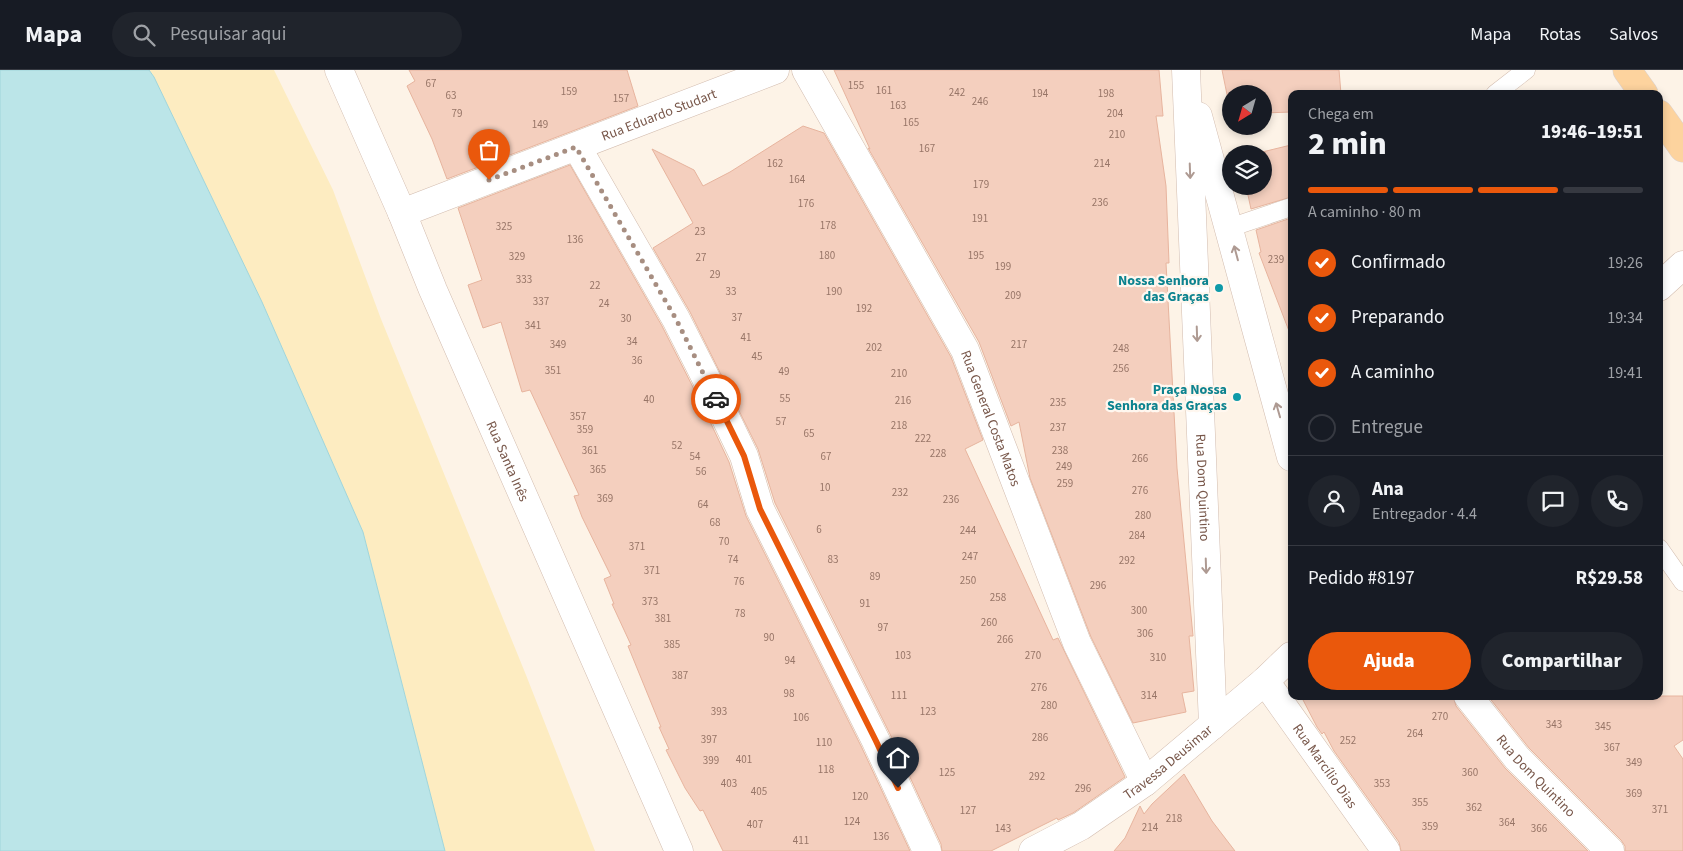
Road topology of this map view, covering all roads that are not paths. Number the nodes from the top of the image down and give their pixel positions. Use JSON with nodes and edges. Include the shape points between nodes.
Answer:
{"nodes":[{"id":1,"x":338,"y":70,"type":"edge"},
{"id":2,"x":775,"y":70,"type":"edge"},
{"id":3,"x":806,"y":70,"type":"edge"},
{"id":4,"x":1186,"y":70,"type":"edge"},
{"id":5,"x":1526,"y":70,"type":"edge"},
{"id":6,"x":1627,"y":70,"type":"edge"},
{"id":7,"x":1500,"y":90,"type":"edge"},
{"id":8,"x":1641,"y":90,"type":"edge"},
{"id":9,"x":1663,"y":120,"type":"edge"},
{"id":10,"x":576,"y":147,"type":"junction"},
{"id":11,"x":1683,"y":148,"type":"edge"},
{"id":12,"x":1288,"y":207,"type":"edge"},
{"id":13,"x":402,"y":213,"type":"junction"},
{"id":14,"x":1229,"y":228,"type":"junction"},
{"id":15,"x":1683,"y":265,"type":"edge"},
{"id":16,"x":1663,"y":282,"type":"edge"},
{"id":17,"x":1288,"y":446,"type":"edge"},
{"id":18,"x":1663,"y":554,"type":"edge"},
{"id":19,"x":1683,"y":582,"type":"edge"},
{"id":20,"x":1288,"y":659,"type":"edge"},
{"id":21,"x":1265,"y":681,"type":"junction"},
{"id":22,"x":1471,"y":700,"type":"edge"},
{"id":23,"x":1213,"y":725,"type":"junction"},
{"id":24,"x":1145,"y":782,"type":"junction"},
{"id":25,"x":1046,"y":848,"type":"edge"},
{"id":26,"x":679,"y":851,"type":"edge"},
{"id":27,"x":927,"y":851,"type":"edge"},
{"id":28,"x":1386,"y":851,"type":"edge"},
{"id":29,"x":1610,"y":851,"type":"edge"}],
"edges":[{"from":1,"to":13,"type":"street","name":"Rua Santa Inês"},
{"from":2,"to":10,"type":"street","name":"Rua Eduardo Studart"},
{"from":3,"to":24,"type":"street","name":"Rua General Costa Matos","via":[[965,350],[1077,643]]},
{"from":4,"to":14,"type":"street","name":"Rua Dom Quintino"},
{"from":4,"to":23,"type":"street","name":"Rua Dom Quintino","one_way":true},
{"from":5,"to":7,"type":"lane"},
{"from":6,"to":8,"type":"main road"},
{"from":9,"to":11,"type":"main road"},
{"from":10,"to":13,"type":"street","name":"Rua Eduardo Studart"},
{"from":10,"to":27,"type":"street","via":[[676,319],[744,456],[760,509]]},
{"from":12,"to":14,"type":"lane"},
{"from":13,"to":26,"type":"street","name":"Rua Santa Inês"},
{"from":17,"to":14,"type":"street","name":"Rua Dom Quintino","one_way":true},
{"from":15,"to":16,"type":"street"},
{"from":18,"to":19,"type":"lane"},
{"from":20,"to":21,"type":"street","name":"Travessa Deusimar"},
{"from":21,"to":23,"type":"street","name":"Travessa Deusimar"},
{"from":21,"to":28,"type":"street","name":"Rua Marcílio Dias"},
{"from":22,"to":29,"type":"street","name":"Rua Dom Quintino","via":[[1517,758]]},
{"from":23,"to":24,"type":"street","name":"Travessa Deusimar"},
{"from":24,"to":25,"type":"street","name":"Travessa Deusimar"}]}
